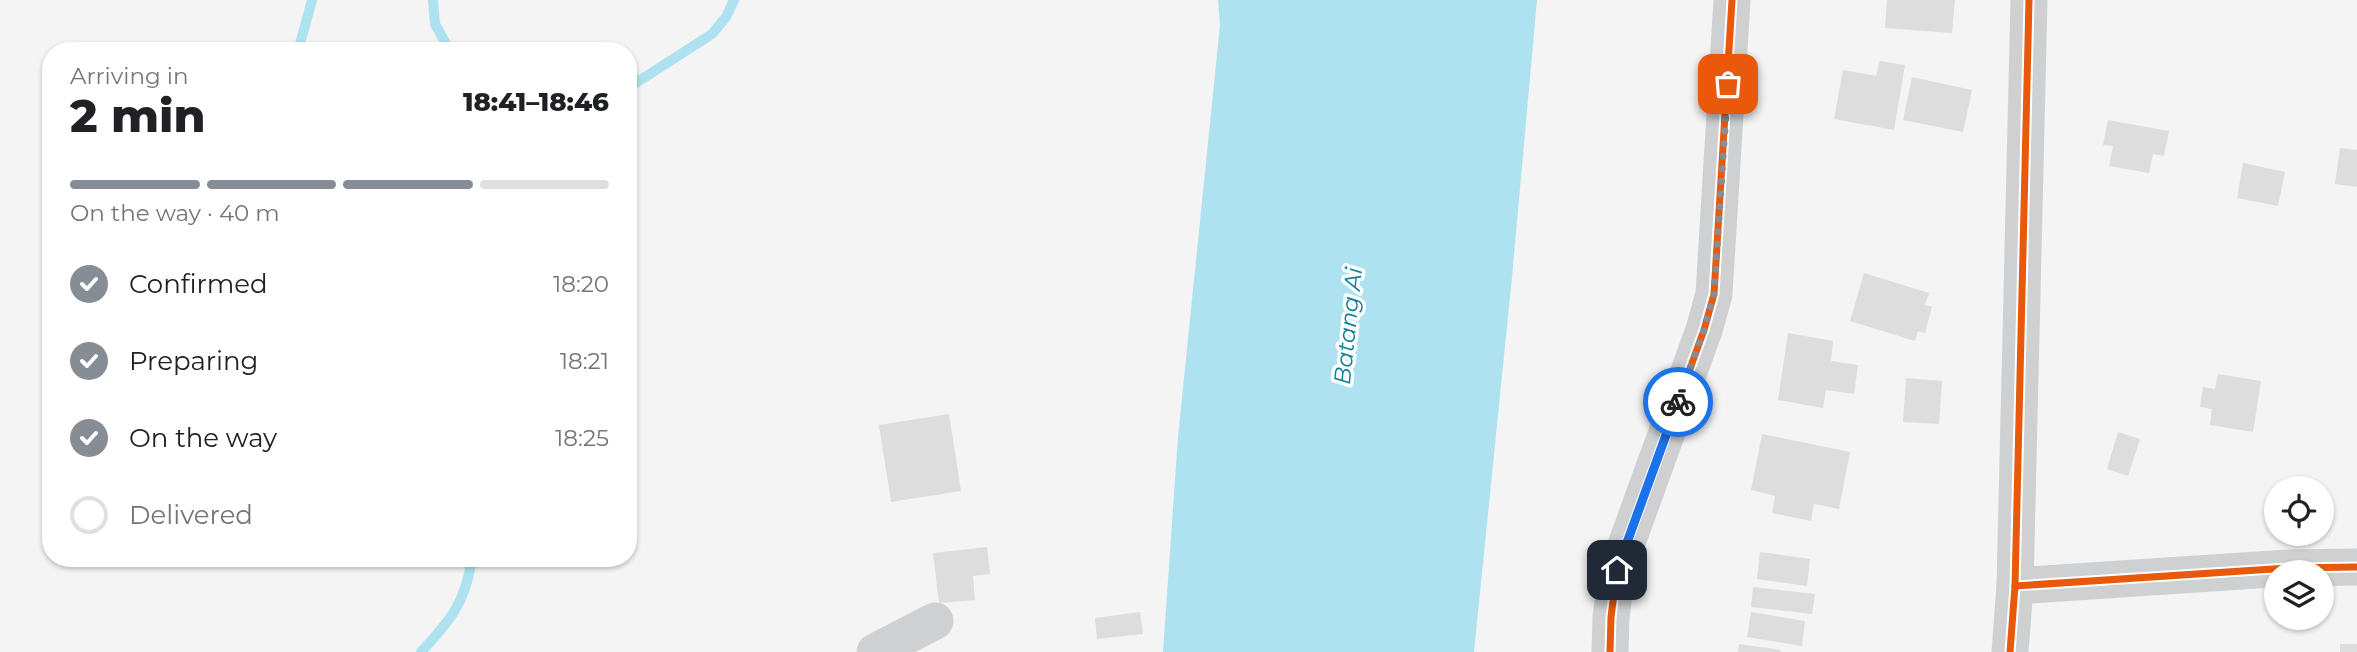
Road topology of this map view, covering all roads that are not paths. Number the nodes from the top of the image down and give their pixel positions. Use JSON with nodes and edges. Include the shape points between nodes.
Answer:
{"nodes":[{"id":1,"x":1732,"y":0,"type":"edge"},
{"id":2,"x":2029,"y":0,"type":"edge"},
{"id":3,"x":2357,"y":567,"type":"edge"},
{"id":4,"x":2015,"y":586,"type":"junction"},
{"id":5,"x":935,"y":621,"type":"dead end"},
{"id":6,"x":875,"y":652,"type":"edge"},
{"id":7,"x":1610,"y":652,"type":"edge"},
{"id":8,"x":2010,"y":652,"type":"edge"}],
"edges":[{"from":1,"to":7,"type":"street","via":[[1714,294],[1617,570]]},
{"from":2,"to":4,"type":"street"},
{"from":3,"to":4,"type":"street"},
{"from":4,"to":8,"type":"street"},
{"from":5,"to":6,"type":"street"}]}
